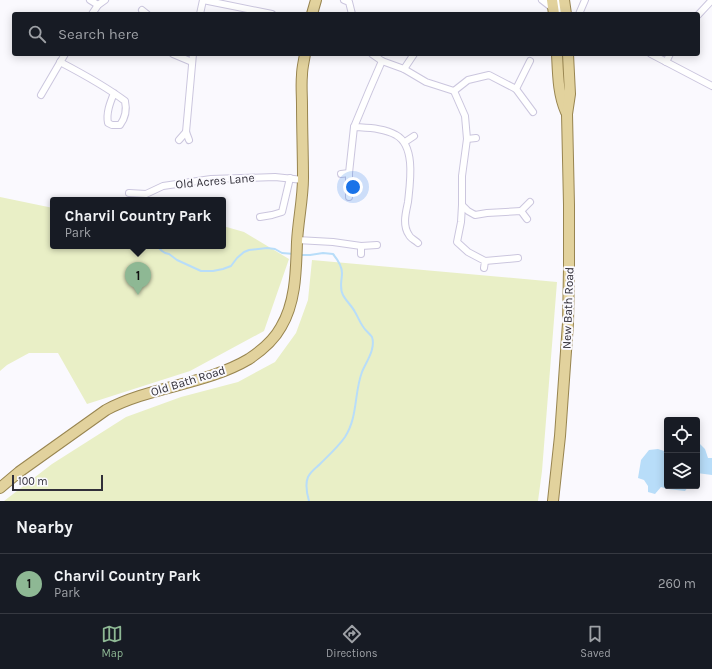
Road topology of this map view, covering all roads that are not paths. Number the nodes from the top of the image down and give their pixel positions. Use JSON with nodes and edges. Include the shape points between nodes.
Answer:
{"nodes":[{"id":1,"x":90,"y":0,"type":"edge"},
{"id":2,"x":106,"y":0,"type":"edge"},
{"id":3,"x":203,"y":0,"type":"edge"},
{"id":4,"x":316,"y":0,"type":"edge"},
{"id":5,"x":344,"y":0,"type":"edge"},
{"id":6,"x":543,"y":0,"type":"edge"},
{"id":7,"x":564,"y":0,"type":"edge"},
{"id":8,"x":586,"y":0,"type":"edge"},
{"id":9,"x":712,"y":0,"type":"edge"},
{"id":10,"x":98,"y":5,"type":"junction"},
{"id":11,"x":555,"y":8,"type":"edge"},
{"id":12,"x":93,"y":12,"type":"edge"},
{"id":13,"x":200,"y":12,"type":"edge"},
{"id":14,"x":262,"y":12,"type":"edge"},
{"id":15,"x":313,"y":12,"type":"edge"},
{"id":16,"x":352,"y":12,"type":"edge"},
{"id":17,"x":564,"y":12,"type":"edge"},
{"id":18,"x":565,"y":12,"type":"edge"},
{"id":19,"x":579,"y":12,"type":"edge"},
{"id":20,"x":700,"y":13,"type":"edge"},
{"id":21,"x":64,"y":56,"type":"edge"},
{"id":22,"x":178,"y":56,"type":"edge"},
{"id":23,"x":193,"y":56,"type":"edge"},
{"id":24,"x":305,"y":56,"type":"edge"},
{"id":25,"x":375,"y":56,"type":"edge"},
{"id":26,"x":413,"y":56,"type":"edge"},
{"id":27,"x":557,"y":56,"type":"edge"},
{"id":28,"x":568,"y":56,"type":"edge"},
{"id":29,"x":655,"y":56,"type":"edge"},
{"id":30,"x":669,"y":56,"type":"edge"},
{"id":31,"x":382,"y":61,"type":"junction"},
{"id":32,"x":530,"y":61,"type":"dead end"},
{"id":33,"x":60,"y":62,"type":"junction"},
{"id":34,"x":192,"y":62,"type":"junction"},
{"id":35,"x":666,"y":62,"type":"junction"},
{"id":36,"x":404,"y":69,"type":"junction"},
{"id":37,"x":712,"y":86,"type":"edge"},
{"id":38,"x":516,"y":89,"type":"junction"},
{"id":39,"x":454,"y":91,"type":"junction"},
{"id":40,"x":114,"y":93,"type":"junction"},
{"id":41,"x":41,"y":95,"type":"dead end"},
{"id":42,"x":533,"y":112,"type":"dead end"},
{"id":43,"x":567,"y":114,"type":"junction"},
{"id":44,"x":354,"y":127,"type":"junction"},
{"id":45,"x":186,"y":132,"type":"junction"},
{"id":46,"x":414,"y":136,"type":"dead end"},
{"id":47,"x":467,"y":138,"type":"junction"},
{"id":48,"x":476,"y":138,"type":"dead end"},
{"id":49,"x":179,"y":140,"type":"dead end"},
{"id":50,"x":189,"y":140,"type":"dead end"},
{"id":51,"x":405,"y":142,"type":"junction"},
{"id":52,"x":349,"y":173,"type":"junction"},
{"id":53,"x":341,"y":174,"type":"dead end"},
{"id":54,"x":290,"y":178,"type":"junction"},
{"id":55,"x":303,"y":180,"type":"junction"},
{"id":56,"x":129,"y":193,"type":"dead end"},
{"id":57,"x":349,"y":197,"type":"dead end"},
{"id":58,"x":401,"y":201,"type":"dead end"},
{"id":59,"x":408,"y":201,"type":"junction"},
{"id":60,"x":530,"y":202,"type":"dead end"},
{"id":61,"x":462,"y":205,"type":"junction"},
{"id":62,"x":521,"y":211,"type":"junction"},
{"id":63,"x":260,"y":217,"type":"dead end"},
{"id":64,"x":527,"y":219,"type":"dead end"},
{"id":65,"x":418,"y":243,"type":"dead end"},
{"id":66,"x":297,"y":244,"type":"junction"},
{"id":67,"x":377,"y":245,"type":"dead end"},
{"id":68,"x":361,"y":246,"type":"junction"},
{"id":69,"x":361,"y":254,"type":"dead end"},
{"id":70,"x":518,"y":258,"type":"dead end"},
{"id":71,"x":0,"y":488,"type":"edge"},
{"id":72,"x":553,"y":501,"type":"edge"}],
"edges":[{"from":1,"to":10,"type":"street"},
{"from":2,"to":10,"type":"street"},
{"from":3,"to":13,"type":"street"},
{"from":3,"to":14,"type":"street"},
{"from":4,"to":15,"type":"main road"},
{"from":5,"to":16,"type":"street","via":[[349,2]]},
{"from":6,"to":11,"type":"street"},
{"from":7,"to":18,"type":"main road"},
{"from":8,"to":19,"type":"street"},
{"from":9,"to":20,"type":"street"},
{"from":10,"to":12,"type":"street"},
{"from":11,"to":17,"type":"street","via":[[559,6]]},
{"from":21,"to":33,"type":"street"},
{"from":22,"to":34,"type":"street"},
{"from":23,"to":34,"type":"street"},
{"from":24,"to":55,"type":"main road","name":"Old Bath Road","via":[[301,76]]},
{"from":25,"to":31,"type":"street"},
{"from":26,"to":36,"type":"street"},
{"from":27,"to":43,"type":"main road","name":"New Bath Road","via":[[560,90]]},
{"from":28,"to":43,"type":"main road","name":"New Bath Road","via":[[570,94]]},
{"from":29,"to":35,"type":"street"},
{"from":30,"to":35,"type":"street"},
{"from":31,"to":36,"type":"street"},
{"from":31,"to":44,"type":"street"},
{"from":32,"to":38,"type":"street"},
{"from":33,"to":40,"type":"street"},
{"from":33,"to":41,"type":"street"},
{"from":34,"to":45,"type":"street"},
{"from":35,"to":37,"type":"street"},
{"from":36,"to":39,"type":"street","via":[[426,82]]},
{"from":38,"to":39,"type":"street","via":[[489,75],[468,80]]},
{"from":38,"to":42,"type":"street"},
{"from":39,"to":47,"type":"street","via":[[465,116]]},
{"from":40,"to":40,"type":"street","via":[[125,101],[127,110],[120,125],[108,123],[107,118]]},
{"from":43,"to":72,"type":"main road","name":"New Bath Road","via":[[570,205],[568,323]]},
{"from":44,"to":51,"type":"street","via":[[386,131]]},
{"from":44,"to":52,"type":"street"},
{"from":45,"to":49,"type":"street"},
{"from":45,"to":50,"type":"street"},
{"from":46,"to":51,"type":"street"},
{"from":47,"to":48,"type":"street"},
{"from":47,"to":61,"type":"street","via":[[462,176]]},
{"from":51,"to":59,"type":"street","via":[[410,162]]},
{"from":52,"to":53,"type":"street"},
{"from":52,"to":57,"type":"street"},
{"from":54,"to":55,"type":"street","name":"Old Acres Lane"},
{"from":54,"to":56,"type":"street","name":"Old Acres Lane","via":[[211,179],[163,186],[146,194]]},
{"from":54,"to":63,"type":"street","via":[[282,212]]},
{"from":55,"to":66,"type":"main road","name":"Old Bath Road"},
{"from":58,"to":59,"type":"street"},
{"from":59,"to":65,"type":"street","via":[[405,224],[409,235]]},
{"from":60,"to":62,"type":"street"},
{"from":61,"to":62,"type":"street","via":[[476,215]]},
{"from":61,"to":70,"type":"street","via":[[457,242],[484,264]]},
{"from":62,"to":64,"type":"street"},
{"from":66,"to":68,"type":"street","via":[[333,242]]},
{"from":66,"to":71,"type":"main road","name":"Old Bath Road","via":[[295,286],[290,307],[281,327],[260,351],[208,377],[145,394],[106,410]]},
{"from":67,"to":68,"type":"street"},
{"from":68,"to":69,"type":"street"}]}
